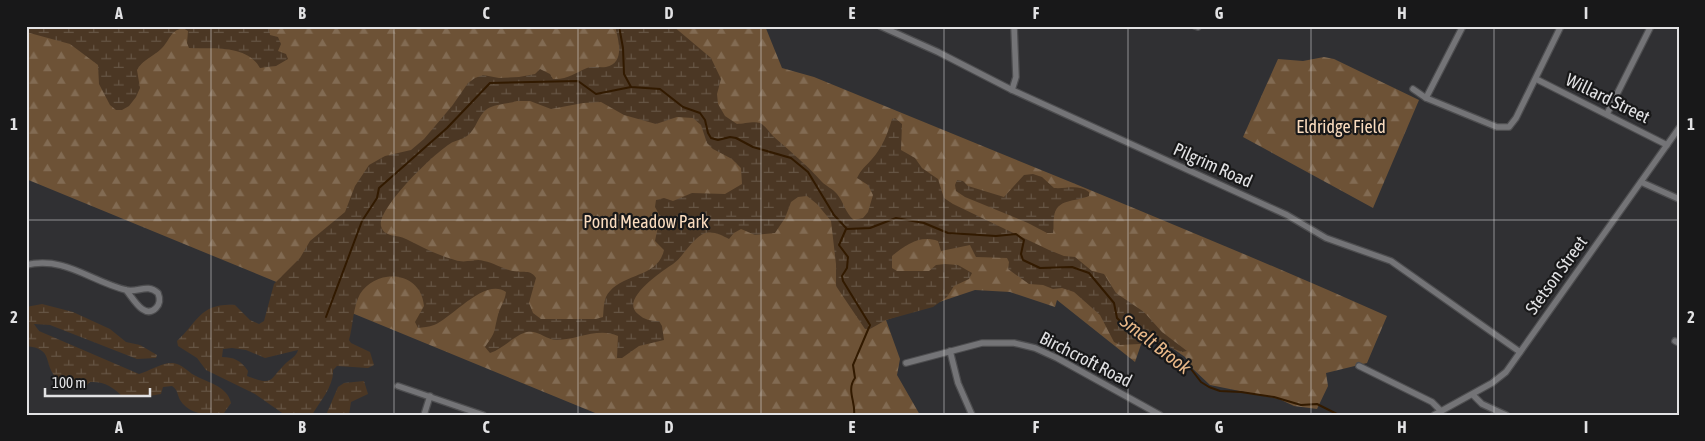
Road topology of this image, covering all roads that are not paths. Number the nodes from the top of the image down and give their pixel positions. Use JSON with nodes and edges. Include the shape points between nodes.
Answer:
{"nodes":[{"id":1,"x":880,"y":26,"type":"edge"},
{"id":2,"x":1014,"y":26,"type":"edge"},
{"id":3,"x":1463,"y":26,"type":"edge"},
{"id":4,"x":1562,"y":26,"type":"edge"},
{"id":5,"x":1651,"y":26,"type":"edge"},
{"id":6,"x":1536,"y":78,"type":"junction"},
{"id":7,"x":1413,"y":89,"type":"dead end"},
{"id":8,"x":1012,"y":90,"type":"junction"},
{"id":9,"x":1426,"y":98,"type":"junction"},
{"id":10,"x":1607,"y":114,"type":"junction"},
{"id":11,"x":1679,"y":128,"type":"edge"},
{"id":12,"x":1667,"y":145,"type":"junction"},
{"id":13,"x":1641,"y":182,"type":"junction"},
{"id":14,"x":1679,"y":199,"type":"edge"},
{"id":15,"x":26,"y":265,"type":"edge"},
{"id":16,"x":126,"y":290,"type":"junction"},
{"id":17,"x":950,"y":351,"type":"junction"},
{"id":18,"x":1520,"y":352,"type":"junction"},
{"id":19,"x":906,"y":363,"type":"dead end"},
{"id":20,"x":1359,"y":366,"type":"dead end"},
{"id":21,"x":398,"y":386,"type":"dead end"},
{"id":22,"x":1473,"y":394,"type":"junction"},
{"id":23,"x":430,"y":396,"type":"junction"},
{"id":24,"x":1441,"y":411,"type":"junction"},
{"id":25,"x":424,"y":415,"type":"edge"},
{"id":26,"x":483,"y":415,"type":"edge"},
{"id":27,"x":972,"y":415,"type":"edge"},
{"id":28,"x":1160,"y":415,"type":"edge"},
{"id":29,"x":1434,"y":415,"type":"edge"},
{"id":30,"x":1506,"y":415,"type":"edge"}],
"edges":[{"from":1,"to":8,"type":"street","name":"Pilgrim Road","via":[[944,54]]},
{"from":2,"to":8,"type":"street","via":[[1016,77]]},
{"from":3,"to":9,"type":"street"},
{"from":4,"to":6,"type":"street"},
{"from":5,"to":10,"type":"street"},
{"from":6,"to":9,"type":"street","via":[[1509,127],[1496,126]]},
{"from":6,"to":10,"type":"street","name":"Willard Street"},
{"from":7,"to":9,"type":"street"},
{"from":8,"to":18,"type":"street","name":"Pilgrim Road","via":[[1269,207],[1326,238],[1391,261]]},
{"from":10,"to":12,"type":"street","name":"Willard Street"},
{"from":11,"to":12,"type":"street","name":"Stetson Street"},
{"from":12,"to":13,"type":"street","name":"Stetson Street"},
{"from":13,"to":14,"type":"street"},
{"from":13,"to":18,"type":"street","name":"Stetson Street"},
{"from":15,"to":16,"type":"street","via":[[68,266]]},
{"from":16,"to":16,"type":"street","via":[[143,310],[149,312],[159,304],[158,293],[154,289]]},
{"from":17,"to":19,"type":"street","name":"Birchcroft Road"},
{"from":17,"to":27,"type":"street","via":[[958,383]]},
{"from":17,"to":28,"type":"street","name":"Birchcroft Road","via":[[998,342],[1035,348]]},
{"from":18,"to":22,"type":"street","name":"Stetson Street","via":[[1499,378]]},
{"from":20,"to":24,"type":"street","via":[[1430,400]]},
{"from":21,"to":23,"type":"street"},
{"from":22,"to":24,"type":"street","name":"Stetson Street"},
{"from":22,"to":30,"type":"street","via":[[1482,404]]},
{"from":23,"to":25,"type":"street"},
{"from":23,"to":26,"type":"street"},
{"from":24,"to":29,"type":"street","name":"Stetson Street"}]}
